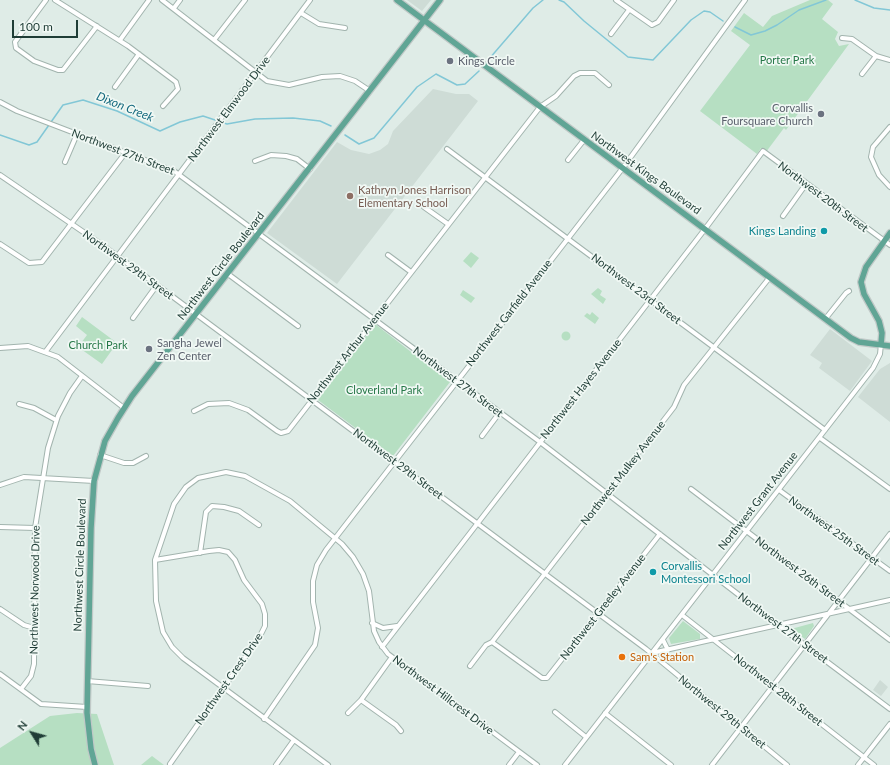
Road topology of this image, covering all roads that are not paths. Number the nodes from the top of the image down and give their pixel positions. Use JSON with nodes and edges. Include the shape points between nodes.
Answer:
{"nodes":[{"id":1,"x":46,"y":0,"type":"edge"},
{"id":2,"x":55,"y":0,"type":"edge"},
{"id":3,"x":149,"y":0,"type":"edge"},
{"id":4,"x":162,"y":0,"type":"edge"},
{"id":5,"x":180,"y":0,"type":"edge"},
{"id":6,"x":245,"y":0,"type":"edge"},
{"id":7,"x":310,"y":0,"type":"edge"},
{"id":8,"x":397,"y":0,"type":"edge"},
{"id":9,"x":440,"y":0,"type":"edge"},
{"id":10,"x":616,"y":0,"type":"edge"},
{"id":11,"x":674,"y":0,"type":"edge"},
{"id":12,"x":746,"y":0,"type":"edge"},
{"id":13,"x":174,"y":8,"type":"junction"},
{"id":14,"x":629,"y":10,"type":"junction"},
{"id":15,"x":301,"y":13,"type":"junction"},
{"id":16,"x":424,"y":21,"type":"junction"},
{"id":17,"x":97,"y":26,"type":"junction"},
{"id":18,"x":345,"y":28,"type":"dead end"},
{"id":19,"x":611,"y":34,"type":"dead end"},
{"id":20,"x":842,"y":38,"type":"dead end"},
{"id":21,"x":120,"y":40,"type":"junction"},
{"id":22,"x":214,"y":40,"type":"junction"},
{"id":23,"x":140,"y":54,"type":"junction"},
{"id":24,"x":876,"y":56,"type":"junction"},
{"id":25,"x":890,"y":60,"type":"edge"},
{"id":26,"x":256,"y":72,"type":"junction"},
{"id":27,"x":862,"y":74,"type":"dead end"},
{"id":28,"x":609,"y":85,"type":"dead end"},
{"id":29,"x":115,"y":87,"type":"dead end"},
{"id":30,"x":370,"y":91,"type":"junction"},
{"id":31,"x":0,"y":102,"type":"edge"},
{"id":32,"x":163,"y":106,"type":"dead end"},
{"id":33,"x":540,"y":107,"type":"junction"},
{"id":34,"x":890,"y":126,"type":"edge"},
{"id":35,"x":77,"y":134,"type":"junction"},
{"id":36,"x":584,"y":140,"type":"junction"},
{"id":37,"x":447,"y":149,"type":"dead end"},
{"id":38,"x":763,"y":151,"type":"joint"},
{"id":39,"x":126,"y":152,"type":"junction"},
{"id":40,"x":568,"y":160,"type":"dead end"},
{"id":41,"x":255,"y":161,"type":"dead end"},
{"id":42,"x":65,"y":162,"type":"dead end"},
{"id":43,"x":310,"y":169,"type":"junction"},
{"id":44,"x":622,"y":169,"type":"junction"},
{"id":45,"x":179,"y":174,"type":"junction"},
{"id":46,"x":0,"y":175,"type":"edge"},
{"id":47,"x":485,"y":177,"type":"junction"},
{"id":48,"x":806,"y":184,"type":"junction"},
{"id":49,"x":890,"y":187,"type":"edge"},
{"id":50,"x":424,"y":207,"type":"dead end"},
{"id":51,"x":783,"y":216,"type":"dead end"},
{"id":52,"x":448,"y":224,"type":"junction"},
{"id":53,"x":72,"y":225,"type":"junction"},
{"id":54,"x":705,"y":229,"type":"junction"},
{"id":55,"x":890,"y":233,"type":"edge"},
{"id":56,"x":259,"y":234,"type":"junction"},
{"id":57,"x":568,"y":238,"type":"junction"},
{"id":58,"x":884,"y":242,"type":"junction"},
{"id":59,"x":0,"y":244,"type":"edge"},
{"id":60,"x":890,"y":245,"type":"edge"},
{"id":61,"x":388,"y":255,"type":"dead end"},
{"id":62,"x":117,"y":256,"type":"junction"},
{"id":63,"x":411,"y":272,"type":"junction"},
{"id":64,"x":228,"y":274,"type":"junction"},
{"id":65,"x":770,"y":277,"type":"junction"},
{"id":66,"x":157,"y":285,"type":"junction"},
{"id":67,"x":849,"y":292,"type":"dead end"},
{"id":68,"x":650,"y":300,"type":"junction"},
{"id":69,"x":196,"y":314,"type":"junction"},
{"id":70,"x":133,"y":318,"type":"dead end"},
{"id":71,"x":826,"y":318,"type":"junction"},
{"id":72,"x":375,"y":319,"type":"junction"},
{"id":73,"x":298,"y":326,"type":"dead end"},
{"id":74,"x":881,"y":344,"type":"junction"},
{"id":75,"x":890,"y":346,"type":"edge"},
{"id":76,"x":0,"y":347,"type":"edge"},
{"id":77,"x":715,"y":347,"type":"junction"},
{"id":78,"x":46,"y":351,"type":"junction"},
{"id":79,"x":82,"y":376,"type":"junction"},
{"id":80,"x":457,"y":380,"type":"junction"},
{"id":81,"x":312,"y":400,"type":"junction"},
{"id":82,"x":19,"y":404,"type":"dead end"},
{"id":83,"x":124,"y":408,"type":"junction"},
{"id":84,"x":194,"y":411,"type":"dead end"},
{"id":85,"x":500,"y":412,"type":"junction"},
{"id":86,"x":56,"y":420,"type":"junction"},
{"id":87,"x":825,"y":430,"type":"junction"},
{"id":88,"x":482,"y":436,"type":"dead end"},
{"id":89,"x":820,"y":438,"type":"junction"},
{"id":90,"x":540,"y":442,"type":"junction"},
{"id":91,"x":100,"y":455,"type":"junction"},
{"id":92,"x":146,"y":456,"type":"dead end"},
{"id":93,"x":395,"y":462,"type":"junction"},
{"id":94,"x":43,"y":477,"type":"junction"},
{"id":95,"x":94,"y":481,"type":"junction"},
{"id":96,"x":0,"y":485,"type":"edge"},
{"id":97,"x":692,"y":489,"type":"dead end"},
{"id":98,"x":890,"y":489,"type":"edge"},
{"id":99,"x":779,"y":490,"type":"junction"},
{"id":100,"x":608,"y":493,"type":"junction"},
{"id":101,"x":477,"y":523,"type":"junction"},
{"id":102,"x":259,"y":525,"type":"dead end"},
{"id":103,"x":0,"y":527,"type":"edge"},
{"id":104,"x":35,"y":528,"type":"junction"},
{"id":105,"x":747,"y":531,"type":"junction"},
{"id":106,"x":660,"y":534,"type":"junction"},
{"id":107,"x":890,"y":534,"type":"edge"},
{"id":108,"x":335,"y":538,"type":"junction"},
{"id":109,"x":200,"y":553,"type":"junction"},
{"id":110,"x":872,"y":558,"type":"junction"},
{"id":111,"x":155,"y":560,"type":"junction"},
{"id":112,"x":890,"y":571,"type":"edge"},
{"id":113,"x":545,"y":574,"type":"junction"},
{"id":114,"x":713,"y":575,"type":"junction"},
{"id":115,"x":890,"y":600,"type":"edge"},
{"id":116,"x":839,"y":601,"type":"junction"},
{"id":117,"x":0,"y":609,"type":"edge"},
{"id":118,"x":850,"y":609,"type":"junction"},
{"id":119,"x":598,"y":613,"type":"junction"},
{"id":120,"x":829,"y":614,"type":"junction"},
{"id":121,"x":682,"y":615,"type":"junction"},
{"id":122,"x":372,"y":623,"type":"junction"},
{"id":123,"x":778,"y":625,"type":"junction"},
{"id":124,"x":397,"y":626,"type":"junction"},
{"id":125,"x":34,"y":628,"type":"junction"},
{"id":126,"x":663,"y":640,"type":"junction"},
{"id":127,"x":715,"y":640,"type":"junction"},
{"id":128,"x":890,"y":640,"type":"edge"},
{"id":129,"x":492,"y":642,"type":"junction"},
{"id":130,"x":804,"y":644,"type":"junction"},
{"id":131,"x":382,"y":647,"type":"junction"},
{"id":132,"x":668,"y":650,"type":"junction"},
{"id":133,"x":652,"y":654,"type":"junction"},
{"id":134,"x":392,"y":657,"type":"junction"},
{"id":135,"x":470,"y":666,"type":"dead end"},
{"id":136,"x":0,"y":674,"type":"edge"},
{"id":137,"x":87,"y":681,"type":"junction"},
{"id":138,"x":148,"y":686,"type":"dead end"},
{"id":139,"x":773,"y":686,"type":"junction"},
{"id":140,"x":21,"y":689,"type":"junction"},
{"id":141,"x":223,"y":689,"type":"junction"},
{"id":142,"x":361,"y":700,"type":"junction"},
{"id":143,"x":87,"y":706,"type":"junction"},
{"id":144,"x":890,"y":709,"type":"edge"},
{"id":145,"x":555,"y":712,"type":"dead end"},
{"id":146,"x":348,"y":713,"type":"dead end"},
{"id":147,"x":605,"y":713,"type":"junction"},
{"id":148,"x":264,"y":719,"type":"junction"},
{"id":149,"x":890,"y":724,"type":"edge"},
{"id":150,"x":741,"y":728,"type":"junction"},
{"id":151,"x":401,"y":731,"type":"dead end"},
{"id":152,"x":586,"y":737,"type":"junction"},
{"id":153,"x":294,"y":740,"type":"junction"},
{"id":154,"x":519,"y":752,"type":"junction"},
{"id":155,"x":864,"y":758,"type":"junction"},
{"id":156,"x":170,"y":764,"type":"edge"},
{"id":157,"x":95,"y":765,"type":"edge"},
{"id":158,"x":276,"y":765,"type":"edge"},
{"id":159,"x":328,"y":765,"type":"edge"},
{"id":160,"x":509,"y":765,"type":"edge"},
{"id":161,"x":537,"y":765,"type":"edge"},
{"id":162,"x":565,"y":765,"type":"edge"},
{"id":163,"x":671,"y":765,"type":"edge"},
{"id":164,"x":712,"y":765,"type":"edge"},
{"id":165,"x":787,"y":765,"type":"edge"},
{"id":166,"x":858,"y":765,"type":"edge"},
{"id":167,"x":874,"y":765,"type":"edge"}],
"edges":[{"from":1,"to":17,"type":"street","via":[[15,42],[16,48],[34,61],[56,70],[63,70]]},
{"from":2,"to":17,"type":"street"},
{"from":3,"to":21,"type":"street"},
{"from":4,"to":13,"type":"street"},
{"from":5,"to":13,"type":"street"},
{"from":6,"to":22,"type":"street"},
{"from":7,"to":15,"type":"street","name":"Northwest Elmwood Drive"},
{"from":8,"to":16,"type":"main road","name":"Northwest Kings Boulevard"},
{"from":9,"to":16,"type":"main road","name":"Northwest Circle Boulevard"},
{"from":10,"to":14,"type":"street"},
{"from":11,"to":14,"type":"street","via":[[655,25],[650,25]]},
{"from":12,"to":44,"type":"street","name":"Northwest Garfield Avenue"},
{"from":13,"to":22,"type":"street"},
{"from":14,"to":19,"type":"street"},
{"from":15,"to":18,"type":"street","via":[[318,24]]},
{"from":15,"to":26,"type":"street","name":"Northwest Elmwood Drive"},
{"from":16,"to":30,"type":"main road","name":"Northwest Circle Boulevard"},
{"from":16,"to":33,"type":"main road","name":"Northwest Kings Boulevard"},
{"from":17,"to":21,"type":"street"},
{"from":20,"to":24,"type":"street","via":[[852,39]]},
{"from":21,"to":23,"type":"street"},
{"from":22,"to":26,"type":"street"},
{"from":23,"to":29,"type":"street"},
{"from":23,"to":32,"type":"street","via":[[178,86]]},
{"from":24,"to":25,"type":"street"},
{"from":24,"to":27,"type":"street"},
{"from":26,"to":30,"type":"street","via":[[267,81],[284,85],[340,76],[355,81]]},
{"from":26,"to":45,"type":"street","name":"Northwest Elmwood Drive"},
{"from":28,"to":33,"type":"street","name":"Northwest Arthur Avenue","via":[[595,73],[580,73]]},
{"from":30,"to":43,"type":"main road","name":"Northwest Circle Boulevard"},
{"from":31,"to":35,"type":"street","name":"Northwest 27th Street"},
{"from":33,"to":36,"type":"main road","name":"Northwest Kings Boulevard"},
{"from":33,"to":47,"type":"street","name":"Northwest Arthur Avenue"},
{"from":34,"to":49,"type":"street","via":[[873,147],[871,157],[879,175]]},
{"from":35,"to":39,"type":"street","name":"Northwest 27th Street"},
{"from":35,"to":42,"type":"street"},
{"from":36,"to":40,"type":"street"},
{"from":36,"to":44,"type":"main road","name":"Northwest Kings Boulevard"},
{"from":37,"to":47,"type":"street","name":"Northwest 23rd Street"},
{"from":38,"to":48,"type":"street","name":"Northwest 20th Street"},
{"from":38,"to":54,"type":"street","name":"Northwest Hayes Avenue"},
{"from":39,"to":45,"type":"street","name":"Northwest 27th Street"},
{"from":39,"to":53,"type":"street"},
{"from":41,"to":43,"type":"street","via":[[271,155],[286,156],[297,159]]},
{"from":43,"to":56,"type":"main road","name":"Northwest Circle Boulevard"},
{"from":44,"to":54,"type":"main road","name":"Northwest Kings Boulevard"},
{"from":44,"to":57,"type":"street","name":"Northwest Garfield Avenue"},
{"from":45,"to":56,"type":"street","name":"Northwest 27th Street"},
{"from":45,"to":62,"type":"street","name":"Northwest Elmwood Drive"},
{"from":46,"to":53,"type":"street","name":"Northwest 29th Street"},
{"from":47,"to":52,"type":"street","name":"Northwest Arthur Avenue"},
{"from":47,"to":57,"type":"street","name":"Northwest 23rd Street"},
{"from":48,"to":51,"type":"street"},
{"from":48,"to":58,"type":"street","name":"Northwest 20th Street"},
{"from":50,"to":52,"type":"street"},
{"from":52,"to":63,"type":"street","name":"Northwest Arthur Avenue"},
{"from":53,"to":59,"type":"street","via":[[46,260],[38,264],[26,261]]},
{"from":53,"to":62,"type":"street","name":"Northwest 29th Street"},
{"from":54,"to":65,"type":"main road","name":"Northwest Kings Boulevard"},
{"from":54,"to":68,"type":"street","name":"Northwest Hayes Avenue"},
{"from":55,"to":58,"type":"main road","name":"Northwest Grant Avenue"},
{"from":56,"to":64,"type":"main road","name":"Northwest Circle Boulevard"},
{"from":56,"to":72,"type":"street","name":"Northwest 27th Street"},
{"from":57,"to":68,"type":"street","name":"Northwest 23rd Street"},
{"from":57,"to":80,"type":"street","name":"Northwest Garfield Avenue"},
{"from":58,"to":60,"type":"street","name":"Northwest 20th Street"},
{"from":58,"to":74,"type":"main road","name":"Northwest Grant Avenue","via":[[866,267],[861,282],[864,294],[880,321]]},
{"from":61,"to":63,"type":"street"},
{"from":62,"to":66,"type":"street","name":"Northwest 29th Street"},
{"from":62,"to":78,"type":"street","name":"Northwest Elmwood Drive"},
{"from":63,"to":72,"type":"street","name":"Northwest Arthur Avenue"},
{"from":64,"to":69,"type":"main road","name":"Northwest Circle Boulevard"},
{"from":64,"to":73,"type":"street"},
{"from":65,"to":71,"type":"main road","name":"Northwest Kings Boulevard"},
{"from":65,"to":77,"type":"street","name":"Northwest Mulkey Avenue"},
{"from":66,"to":69,"type":"street","name":"Northwest 29th Street"},
{"from":66,"to":70,"type":"street"},
{"from":67,"to":71,"type":"street"},
{"from":68,"to":77,"type":"street","name":"Northwest 23rd Street"},
{"from":68,"to":90,"type":"street","name":"Northwest Hayes Avenue"},
{"from":69,"to":81,"type":"street","name":"Northwest 29th Street"},
{"from":69,"to":83,"type":"main road","name":"Northwest Circle Boulevard"},
{"from":71,"to":74,"type":"main road","name":"Northwest Kings Boulevard","via":[[856,340]]},
{"from":72,"to":80,"type":"street","name":"Northwest 27th Street"},
{"from":72,"to":81,"type":"street","name":"Northwest Arthur Avenue"},
{"from":74,"to":75,"type":"main road","name":"Northwest Kings Boulevard"},
{"from":74,"to":87,"type":"street","name":"Northwest Grant Avenue","via":[[880,354],[873,368]]},
{"from":76,"to":78,"type":"street","via":[[28,346]]},
{"from":77,"to":87,"type":"street","name":"Northwest 23rd Street"},
{"from":77,"to":100,"type":"street","name":"Northwest Mulkey Avenue","via":[[684,385],[674,408]]},
{"from":78,"to":79,"type":"street"},
{"from":79,"to":83,"type":"street"},
{"from":79,"to":86,"type":"street","name":"Northwest Norwood Drive","via":[[67,397]]},
{"from":80,"to":85,"type":"street","name":"Northwest 27th Street"},
{"from":80,"to":93,"type":"street","name":"Northwest Garfield Avenue"},
{"from":81,"to":84,"type":"street","name":"Northwest Arthur Avenue","via":[[284,433],[277,431],[248,410],[229,403],[208,404]]},
{"from":81,"to":93,"type":"street","name":"Northwest 29th Street"},
{"from":82,"to":86,"type":"street","via":[[34,408]]},
{"from":83,"to":91,"type":"main road","name":"Northwest Circle Boulevard","via":[[110,430]]},
{"from":85,"to":88,"type":"street"},
{"from":85,"to":90,"type":"street","name":"Northwest 27th Street"},
{"from":86,"to":94,"type":"street","name":"Northwest Norwood Drive"},
{"from":87,"to":89,"type":"street","name":"Northwest Grant Avenue"},
{"from":89,"to":98,"type":"street"},
{"from":89,"to":99,"type":"street","name":"Northwest Grant Avenue"},
{"from":90,"to":100,"type":"street","name":"Northwest 27th Street"},
{"from":90,"to":101,"type":"street","name":"Northwest Hayes Avenue"},
{"from":91,"to":92,"type":"street","via":[[124,463],[133,463]]},
{"from":91,"to":95,"type":"main road","name":"Northwest Circle Boulevard"},
{"from":93,"to":101,"type":"street","name":"Northwest 29th Street"},
{"from":93,"to":108,"type":"street","name":"Northwest Garfield Avenue"},
{"from":94,"to":95,"type":"street"},
{"from":94,"to":96,"type":"street","via":[[15,478]]},
{"from":94,"to":104,"type":"street","name":"Northwest Norwood Drive"},
{"from":95,"to":137,"type":"main road","name":"Northwest Circle Boulevard","via":[[90,528]]},
{"from":97,"to":105,"type":"street","name":"Northwest 26th Street"},
{"from":99,"to":105,"type":"street","name":"Northwest Grant Avenue"},
{"from":99,"to":110,"type":"street","name":"Northwest 25th Street"},
{"from":100,"to":106,"type":"street","name":"Northwest 27th Street"},
{"from":100,"to":113,"type":"street","name":"Northwest Mulkey Avenue"},
{"from":101,"to":113,"type":"street","name":"Northwest 29th Street"},
{"from":101,"to":124,"type":"street","name":"Northwest Hayes Avenue"},
{"from":102,"to":109,"type":"street","via":[[238,511],[224,507],[210,508],[206,512]]},
{"from":103,"to":104,"type":"street"},
{"from":104,"to":125,"type":"street","name":"Northwest Norwood Drive"},
{"from":105,"to":114,"type":"street","name":"Northwest Grant Avenue"},
{"from":105,"to":116,"type":"street","name":"Northwest 26th Street"},
{"from":106,"to":114,"type":"street","name":"Northwest 27th Street"},
{"from":106,"to":119,"type":"street","name":"Northwest Greeley Avenue"},
{"from":107,"to":110,"type":"street"},
{"from":108,"to":111,"type":"street","name":"Northwest Hillcrest Drive","via":[[278,494],[239,474],[219,472],[194,481],[182,492],[171,512]]},
{"from":108,"to":122,"type":"street","name":"Northwest Hillcrest Drive","via":[[349,552],[363,574],[369,591]]},
{"from":108,"to":148,"type":"street","name":"Northwest Garfield Avenue","via":[[319,561],[313,581],[312,596],[318,628],[315,645]]},
{"from":109,"to":111,"type":"street","name":"Northwest Crest Drive"},
{"from":109,"to":141,"type":"street","name":"Northwest Crest Drive","via":[[219,550],[231,553],[244,580],[262,604],[265,614],[262,632]]},
{"from":110,"to":112,"type":"street","name":"Northwest 25th Street"},
{"from":110,"to":116,"type":"street"},
{"from":111,"to":141,"type":"street","name":"Northwest Hillcrest Drive","via":[[156,601],[160,625],[166,638],[183,658]]},
{"from":113,"to":119,"type":"street","name":"Northwest 29th Street"},
{"from":113,"to":129,"type":"street","name":"Northwest Mulkey Avenue"},
{"from":114,"to":121,"type":"street","name":"Northwest Grant Avenue"},
{"from":114,"to":123,"type":"street","name":"Northwest 27th Street"},
{"from":115,"to":118,"type":"street"},
{"from":116,"to":118,"type":"street","name":"Northwest 26th Street"},
{"from":116,"to":120,"type":"street"},
{"from":117,"to":125,"type":"street","via":[[24,625]]},
{"from":118,"to":120,"type":"street"},
{"from":118,"to":128,"type":"street","name":"Northwest 26th Street"},
{"from":119,"to":129,"type":"street","name":"Northwest Greeley Avenue","via":[[545,679]]},
{"from":119,"to":133,"type":"street","name":"Northwest 29th Street"},
{"from":120,"to":123,"type":"street"},
{"from":120,"to":130,"type":"street"},
{"from":121,"to":126,"type":"street","name":"Northwest Grant Avenue"},
{"from":121,"to":127,"type":"street","name":"Northwest 28th Street"},
{"from":122,"to":124,"type":"street","via":[[383,628]]},
{"from":122,"to":131,"type":"street","name":"Northwest Hillcrest Drive"},
{"from":123,"to":127,"type":"street"},
{"from":123,"to":130,"type":"street","name":"Northwest 27th Street"},
{"from":124,"to":131,"type":"street","name":"Northwest Hayes Avenue"},
{"from":125,"to":140,"type":"street","name":"Northwest Norwood Drive","via":[[33,672]]},
{"from":126,"to":132,"type":"street"},
{"from":126,"to":133,"type":"street","name":"Northwest Grant Avenue"},
{"from":127,"to":132,"type":"street"},
{"from":127,"to":139,"type":"street","name":"Northwest 28th Street"},
{"from":129,"to":135,"type":"street","name":"Northwest Mulkey Avenue","via":[[486,645]]},
{"from":130,"to":139,"type":"street"},
{"from":130,"to":144,"type":"street","name":"Northwest 27th Street"},
{"from":131,"to":134,"type":"street","name":"Northwest Hillcrest Drive"},
{"from":132,"to":133,"type":"street"},
{"from":133,"to":147,"type":"street","name":"Northwest Grant Avenue"},
{"from":133,"to":150,"type":"street","name":"Northwest 29th Street"},
{"from":134,"to":142,"type":"street"},
{"from":134,"to":154,"type":"street","name":"Northwest Hillcrest Drive"},
{"from":136,"to":140,"type":"street"},
{"from":137,"to":138,"type":"street"},
{"from":137,"to":143,"type":"main road","name":"Northwest Circle Boulevard"},
{"from":139,"to":150,"type":"street"},
{"from":139,"to":155,"type":"street","name":"Northwest 28th Street"},
{"from":140,"to":143,"type":"street","via":[[44,705]]},
{"from":141,"to":148,"type":"street","name":"Northwest Hillcrest Drive"},
{"from":141,"to":156,"type":"street","name":"Northwest Crest Drive"},
{"from":142,"to":146,"type":"street"},
{"from":142,"to":151,"type":"street"},
{"from":143,"to":157,"type":"main road","name":"Northwest Circle Boulevard"},
{"from":145,"to":152,"type":"street"},
{"from":147,"to":152,"type":"street","name":"Northwest Grant Avenue"},
{"from":147,"to":163,"type":"street"},
{"from":148,"to":153,"type":"street","name":"Northwest Hillcrest Drive"},
{"from":149,"to":155,"type":"street"},
{"from":150,"to":164,"type":"street"},
{"from":150,"to":165,"type":"street","name":"Northwest 29th Street"},
{"from":152,"to":162,"type":"street","name":"Northwest Grant Avenue"},
{"from":153,"to":158,"type":"street"},
{"from":153,"to":159,"type":"street","name":"Northwest Hillcrest Drive"},
{"from":154,"to":160,"type":"street"},
{"from":154,"to":161,"type":"street","name":"Northwest Hillcrest Drive"},
{"from":155,"to":166,"type":"street"},
{"from":155,"to":167,"type":"street","name":"Northwest 28th Street"}]}
